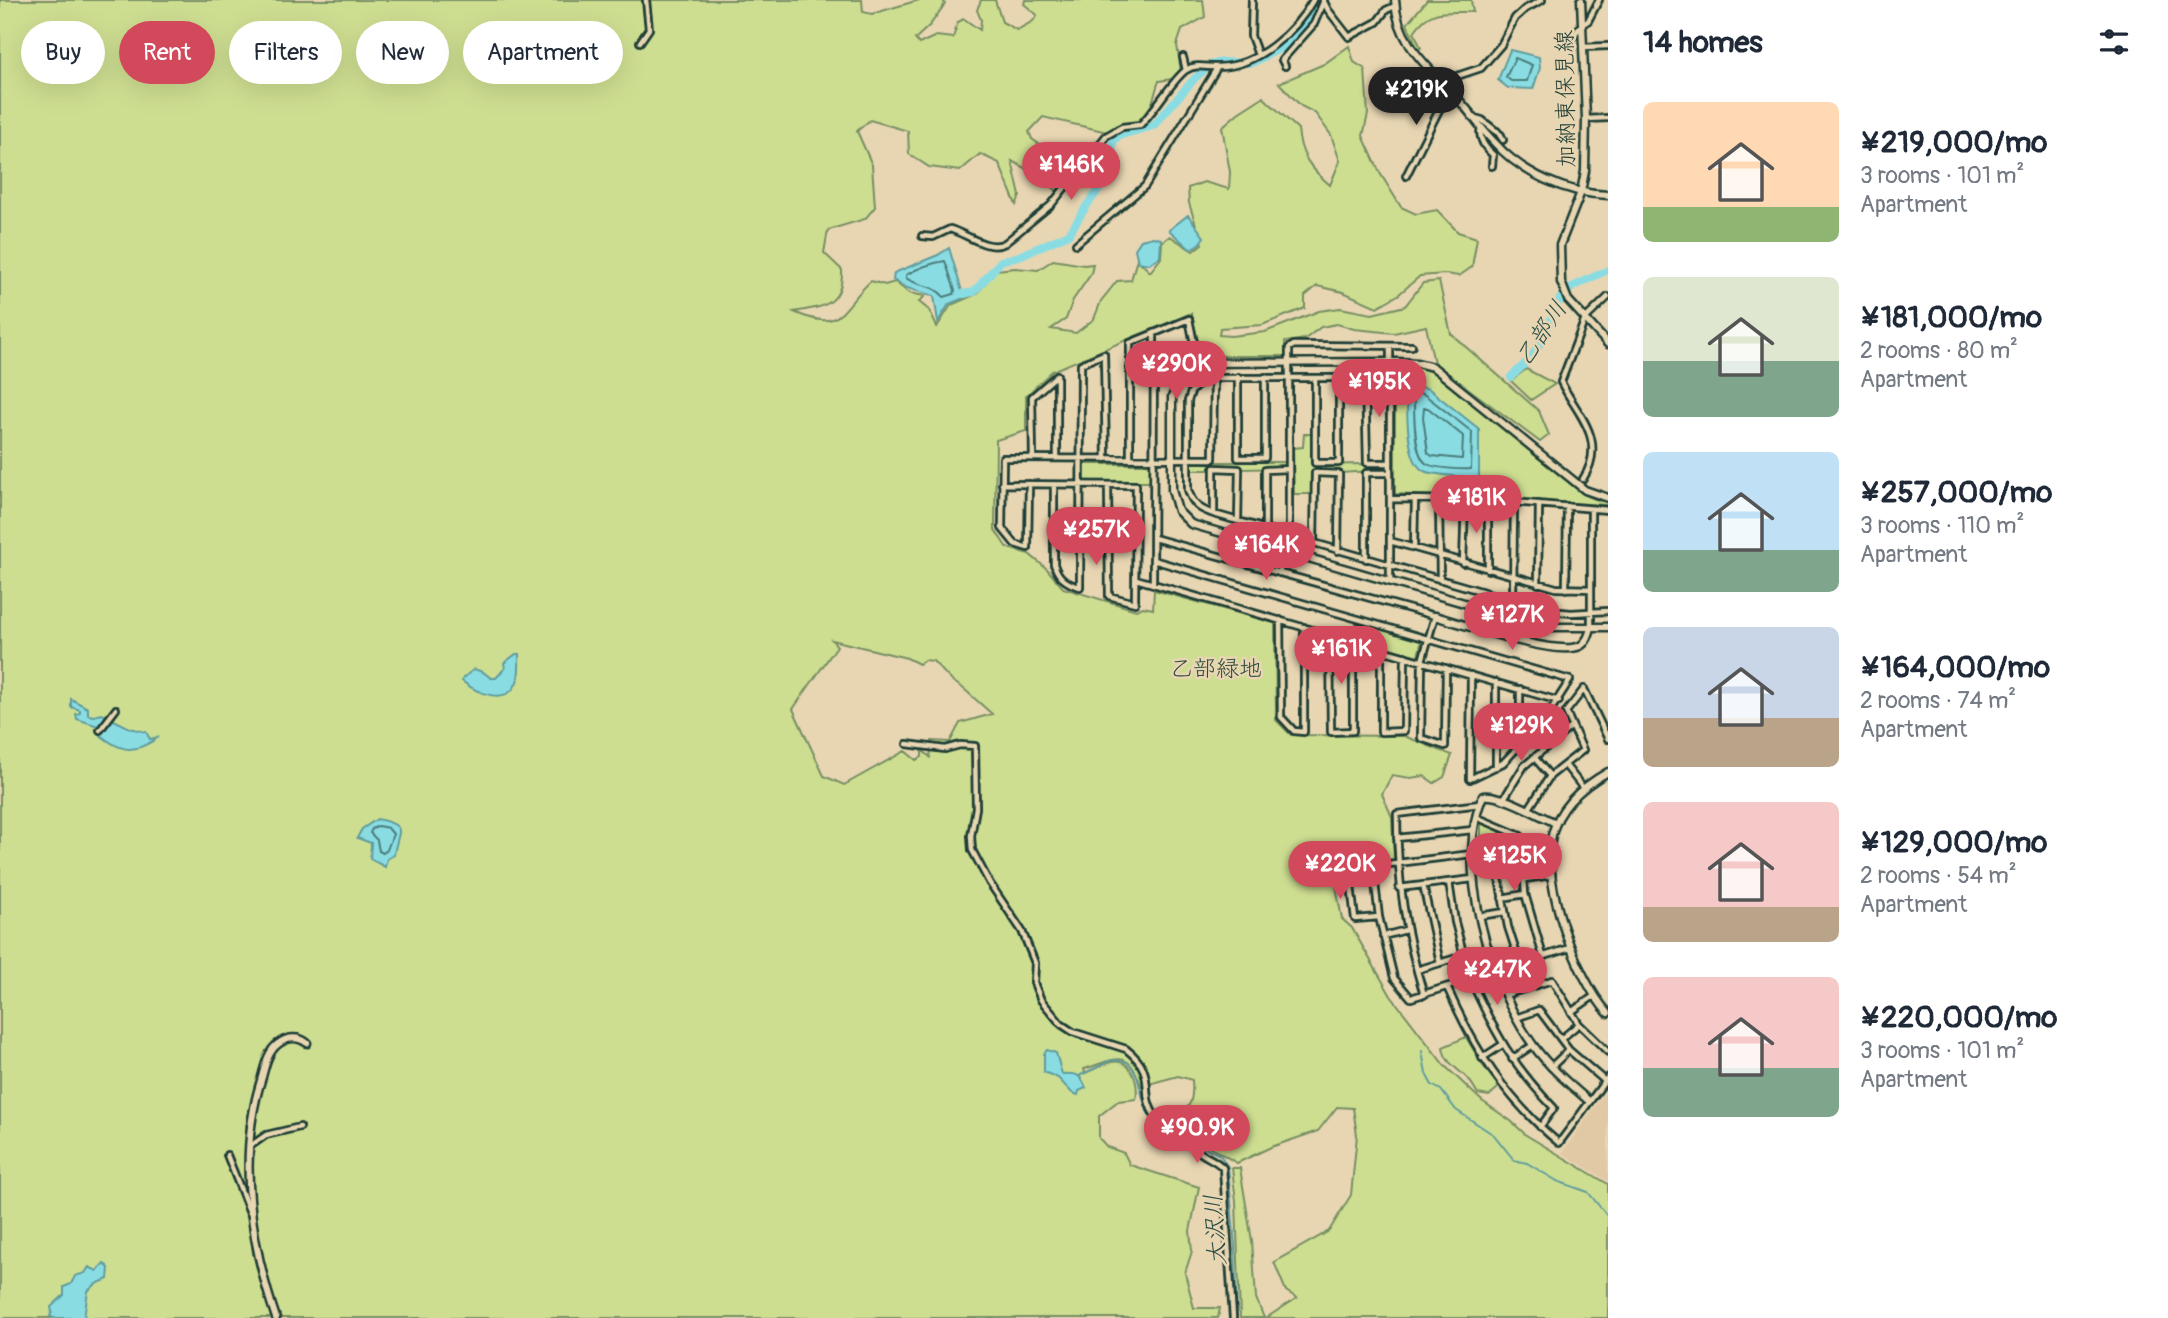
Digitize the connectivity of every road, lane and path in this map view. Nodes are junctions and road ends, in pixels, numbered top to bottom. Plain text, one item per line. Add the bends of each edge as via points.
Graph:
1 (646, 0) edge
2 (1252, 0) edge
3 (1313, 0) edge
4 (1324, 0) edge
5 (1542, 0) edge
6 (1581, 0) edge
7 (1600, 0) edge
8 (1395, 3) edge
9 (1582, 25) junction
10 (640, 42) dead end
11 (1567, 43) dead end
12 (1608, 46) edge
13 (1583, 47) junction
14 (1256, 55) junction
15 (1183, 57) dead end
16 (1285, 66) dead end
17 (1215, 67) junction
18 (1186, 70) junction
19 (1442, 81) junction
20 (1449, 89) junction
21 (1474, 118) junction
22 (1608, 118) edge
23 (1586, 119) junction
24 (1481, 127) junction
25 (1497, 131) dead end
26 (1492, 166) dead end
27 (1406, 177) dead end
28 (1581, 192) junction
29 (1608, 195) edge
30 (922, 236) dead end
31 (1076, 244) dead end
32 (1608, 297) edge
33 (1585, 319) junction
34 (1154, 333) junction
35 (1608, 344) edge
36 (1195, 346) junction
37 (1390, 346) junction
38 (1412, 346) dead end
39 (1154, 362) junction
40 (1289, 362) junction
41 (1391, 362) junction
42 (1198, 363) junction
43 (1214, 377) junction
44 (1238, 377) junction
45 (1265, 377) junction
46 (1289, 377) junction
47 (1315, 377) junction
48 (1339, 378) junction
49 (1365, 378) junction
50 (1391, 378) junction
51 (1033, 458) junction
52 (1057, 458) junction
53 (1081, 458) junction
54 (1106, 459) junction
55 (1130, 459) junction
56 (1154, 459) junction
57 (1188, 459) junction
58 (1171, 462) junction
59 (1390, 463) junction
60 (1289, 469) junction
61 (1390, 473) junction
62 (1583, 479) dead end
63 (1002, 484) junction
64 (1029, 484) junction
65 (1054, 485) junction
66 (1081, 485) junction
67 (1108, 485) junction
68 (1608, 498) edge
69 (1390, 499) junction
70 (1415, 500) junction
71 (1439, 500) junction
72 (1465, 500) junction
73 (1488, 500) junction
74 (1514, 502) junction
75 (1539, 504) junction
76 (1567, 506) junction
77 (1591, 509) junction
78 (1608, 510) edge
79 (1214, 514) junction
80 (1238, 521) junction
81 (1265, 529) junction
82 (1289, 536) junction
83 (1154, 538) junction
84 (1390, 541) junction
85 (1314, 543) junction
86 (1414, 548) junction
87 (1338, 551) junction
88 (1285, 552) junction
89 (1439, 556) junction
90 (1366, 559) junction
91 (1153, 561) junction
92 (1463, 563) junction
93 (1390, 566) junction
94 (1488, 570) junction
95 (1279, 573) junction
96 (1514, 577) junction
97 (1136, 579) junction
98 (1440, 580) junction
99 (1390, 582) junction
100 (1153, 584) junction
101 (1538, 584) junction
102 (1566, 589) junction
103 (1591, 589) junction
104 (1513, 601) junction
105 (1591, 611) junction
106 (1608, 611) edge
107 (1435, 615) junction
108 (1280, 620) junction
109 (1304, 627) junction
110 (1608, 627) edge
111 (1591, 628) junction
112 (1330, 635) junction
113 (1428, 639) junction
114 (1353, 642) junction
115 (1381, 649) junction
116 (1405, 656) junction
117 (1422, 661) junction
118 (1446, 668) junction
119 (1471, 675) junction
120 (1496, 682) junction
121 (1520, 690) junction
122 (1559, 701) junction
123 (116, 709) dead end
124 (1572, 726) junction
125 (100, 730) dead end
126 (1529, 737) junction
127 (1608, 738) edge
128 (907, 744) dead end
129 (1534, 757) junction
130 (1565, 765) junction
131 (1496, 767) junction
132 (1608, 772) edge
133 (1550, 776) junction
134 (1583, 788) junction
135 (1503, 800) junction
136 (1480, 804) junction
137 (1528, 811) junction
138 (1476, 817) junction
139 (1556, 823) junction
140 (1473, 830) junction
141 (1397, 838) junction
142 (1472, 854) junction
143 (1397, 863) junction
144 (1373, 866) junction
145 (1473, 870) junction
146 (1552, 876) junction
147 (1473, 879) junction
148 (1525, 879) junction
149 (1449, 882) junction
150 (1423, 885) junction
151 (1399, 888) junction
152 (1525, 894) junction
153 (1502, 898) junction
154 (1504, 912) junction
155 (1479, 916) junction
156 (1380, 918) junction
157 (1406, 930) junction
158 (1383, 936) junction
159 (1489, 948) junction
160 (1570, 948) junction
161 (1464, 956) junction
162 (1543, 957) junction
163 (1440, 963) junction
164 (1520, 964) junction
165 (1416, 971) junction
166 (1495, 972) junction
167 (1471, 980) junction
168 (1447, 987) junction
169 (1424, 995) junction
170 (1505, 995) junction
171 (1594, 996) junction
172 (1571, 1012) junction
173 (1608, 1013) edge
174 (1516, 1018) junction
175 (1579, 1024) junction
176 (1560, 1039) junction
177 (307, 1043) dead end
178 (1502, 1045) junction
179 (1533, 1045) junction
180 (1569, 1050) junction
181 (1608, 1052) edge
182 (1482, 1058) junction
183 (1512, 1059) junction
184 (1551, 1067) junction
185 (1607, 1079) edge
186 (1589, 1101) junction
187 (300, 1127) dead end
188 (1540, 1127) junction
189 (249, 1147) junction
190 (227, 1155) dead end
191 (253, 1220) junction
192 (276, 1318) edge
193 (1233, 1318) edge

1 - 10 street via 649,29
2 - 14 street via 1251,36
3 - 14 street via 1296,25
4 - 8 street via 1349,37 1377,22
4 - 16 street via 1314,24 1282,60
5 - 19 street via 1515,18 1501,45 1481,68
6 - 9 street, 加納東保見線
7 - 9 street
8 - 19 street via 1410,48
9 - 11 street
9 - 13 street, 加納東保見線
12 - 13 street
13 - 23 street, 加納東保見線
14 - 17 street via 1235,65
15 - 18 street
17 - 18 street
17 - 31 street via 1145,186
18 - 30 street via 1140,125 1122,127 1106,136 1051,205 1005,243 989,245 950,229 933,237
19 - 20 street
20 - 21 street
20 - 27 street
21 - 24 street
21 - 25 street
22 - 23 street
23 - 28 street, 加納東保見線
24 - 26 street via 1479,134 1493,155
24 - 28 street via 1506,155 1536,175
28 - 29 street
28 - 33 street, 加納東保見線 via 1560,244 1559,267 1565,295
32 - 33 street
33 - 35 street, 加納東保見線
33 - 62 street via 1561,382 1586,421 1592,441 1590,469
34 - 36 street via 1189,319
34 - 39 street
34 - 55 street via 1130,343
36 - 39 street
36 - 42 street
37 - 38 street
37 - 40 street via 1294,345 1289,348
37 - 41 street
39 - 56 street
40 - 41 street
40 - 42 street
40 - 46 street
41 - 50 street
41 - 68 street via 1433,366 1585,489
42 - 58 street via 1182,375 1173,391
43 - 44 street
43 - 57 street via 1204,378 1188,401
43 - 57 street via 1213,459
44 - 45 street
44 - 45 street via 1238,458 1265,458
45 - 46 street
46 - 47 street
46 - 60 street
47 - 48 street
47 - 48 street via 1315,463 1339,463
48 - 49 street
49 - 50 street
49 - 59 street via 1367,463
50 - 59 street
51 - 52 street
51 - 52 street via 1032,397 1057,375
51 - 63 street via 1003,458
52 - 53 street
53 - 54 street
53 - 54 street via 1081,363 1104,354
53 - 66 street
54 - 55 street
55 - 56 street
56 - 58 street
56 - 83 street
57 - 58 street
57 - 79 street via 1191,500
58 - 88 street via 1175,505 1182,517 1191,524
59 - 61 street
60 - 81 street via 1265,470
60 - 82 street
61 - 69 street
61 - 90 street via 1366,473
63 - 64 street
63 - 64 street via 1002,528 1015,544 1028,548
64 - 65 street
65 - 66 street
65 - 66 street via 1055,570 1066,583 1080,587
66 - 67 street
67 - 97 street via 1136,485
67 - 97 street via 1109,596 1135,603
69 - 70 street
69 - 84 street
70 - 71 street
70 - 86 street
71 - 72 street
71 - 89 street
72 - 73 street
72 - 92 street
73 - 74 street
73 - 94 street
74 - 75 street
74 - 96 street
75 - 76 street
75 - 101 street
76 - 77 street
76 - 102 street
77 - 78 street
77 - 103 street
79 - 80 street
79 - 80 street via 1214,468 1239,469
80 - 81 street
81 - 82 street
82 - 85 street
82 - 88 street
83 - 91 street
83 - 95 street
84 - 86 street
84 - 93 street
85 - 87 street
85 - 87 street via 1315,474 1339,474
86 - 89 street
87 - 90 street
88 - 95 street
88 - 99 street
89 - 92 street
89 - 98 street
90 - 93 street
91 - 100 street
91 - 113 street
92 - 94 street
93 - 98 street
93 - 99 street
94 - 96 street
95 - 107 street
96 - 101 street
96 - 104 street
97 - 100 street
98 - 104 street
99 - 111 street via 1547,627
100 - 108 street
101 - 102 street
102 - 103 street
103 - 105 street
104 - 105 street via 1550,611
105 - 106 street
105 - 111 street
107 - 111 street via 1561,648 1581,645
107 - 113 street
108 - 109 street
108 - 109 street via 1281,717 1294,731 1304,732
109 - 112 street
110 - 111 street
112 - 114 street
112 - 114 street via 1331,732 1353,731
113 - 117 street
113 - 122 street via 1570,680
114 - 115 street
115 - 116 street
115 - 116 street via 1381,732 1404,731
116 - 117 street
117 - 118 street
117 - 118 street via 1421,738 1445,746
118 - 119 street
119 - 120 street
119 - 131 street via 1470,779
120 - 121 street
120 - 131 street
121 - 122 street
121 - 126 street via 1520,729
122 - 126 street
123 - 125 street
124 - 127 street via 1566,712 1584,689
124 - 129 street
124 - 130 street via 1583,750
126 - 131 street
128 - 193 street via 945,749 975,746 972,850 1022,931 1035,963 1034,984 1041,1000 1073,1032 1133,1054 1148,1081 1155,1117 1217,1161 1224,1172
129 - 133 street
129 - 135 street
130 - 133 street
130 - 134 street
132 - 134 street
133 - 137 street
134 - 139 street
135 - 136 street via 1488,795
135 - 137 street
136 - 138 street
136 - 141 street via 1397,814
137 - 139 street
138 - 140 street
138 - 148 street via 1521,836
139 - 146 street via 1550,847
140 - 141 street
140 - 142 street
141 - 143 street
142 - 143 street
142 - 145 street
143 - 144 street
143 - 151 street
144 - 156 street
144 - 156 street via 1350,877 1355,919
145 - 147 street
145 - 153 street via 1497,868
146 - 148 street
146 - 160 street
147 - 149 street
147 - 155 street
148 - 152 street
149 - 150 street
149 - 161 street
150 - 151 street
150 - 163 street
151 - 157 street
152 - 153 street
152 - 162 street
153 - 154 street
154 - 155 street
154 - 164 street
155 - 159 street
156 - 158 street
157 - 158 street
157 - 165 street
158 - 169 street via 1394,978 1411,998
159 - 161 street
159 - 166 street
160 - 162 street
160 - 171 street
161 - 163 street
162 - 164 street
163 - 165 street
164 - 166 street
165 - 169 street
166 - 167 street
166 - 170 street
167 - 168 street
167 - 178 street
168 - 169 street
168 - 182 street
170 - 172 street via 1552,980
170 - 174 street
171 - 172 street
171 - 173 street
172 - 175 street
174 - 176 street via 1539,1010
174 - 179 street
175 - 176 street
175 - 181 street
176 - 180 street
177 - 189 street via 286,1039 267,1060 251,1115
178 - 182 street
178 - 183 street
179 - 183 street
179 - 184 street
180 - 184 street
180 - 185 street
182 - 188 street
183 - 188 street via 1554,1108
184 - 186 street
185 - 186 street
186 - 188 street via 1559,1143
187 - 189 street via 266,1135
189 - 191 street
190 - 191 street
191 - 192 street

